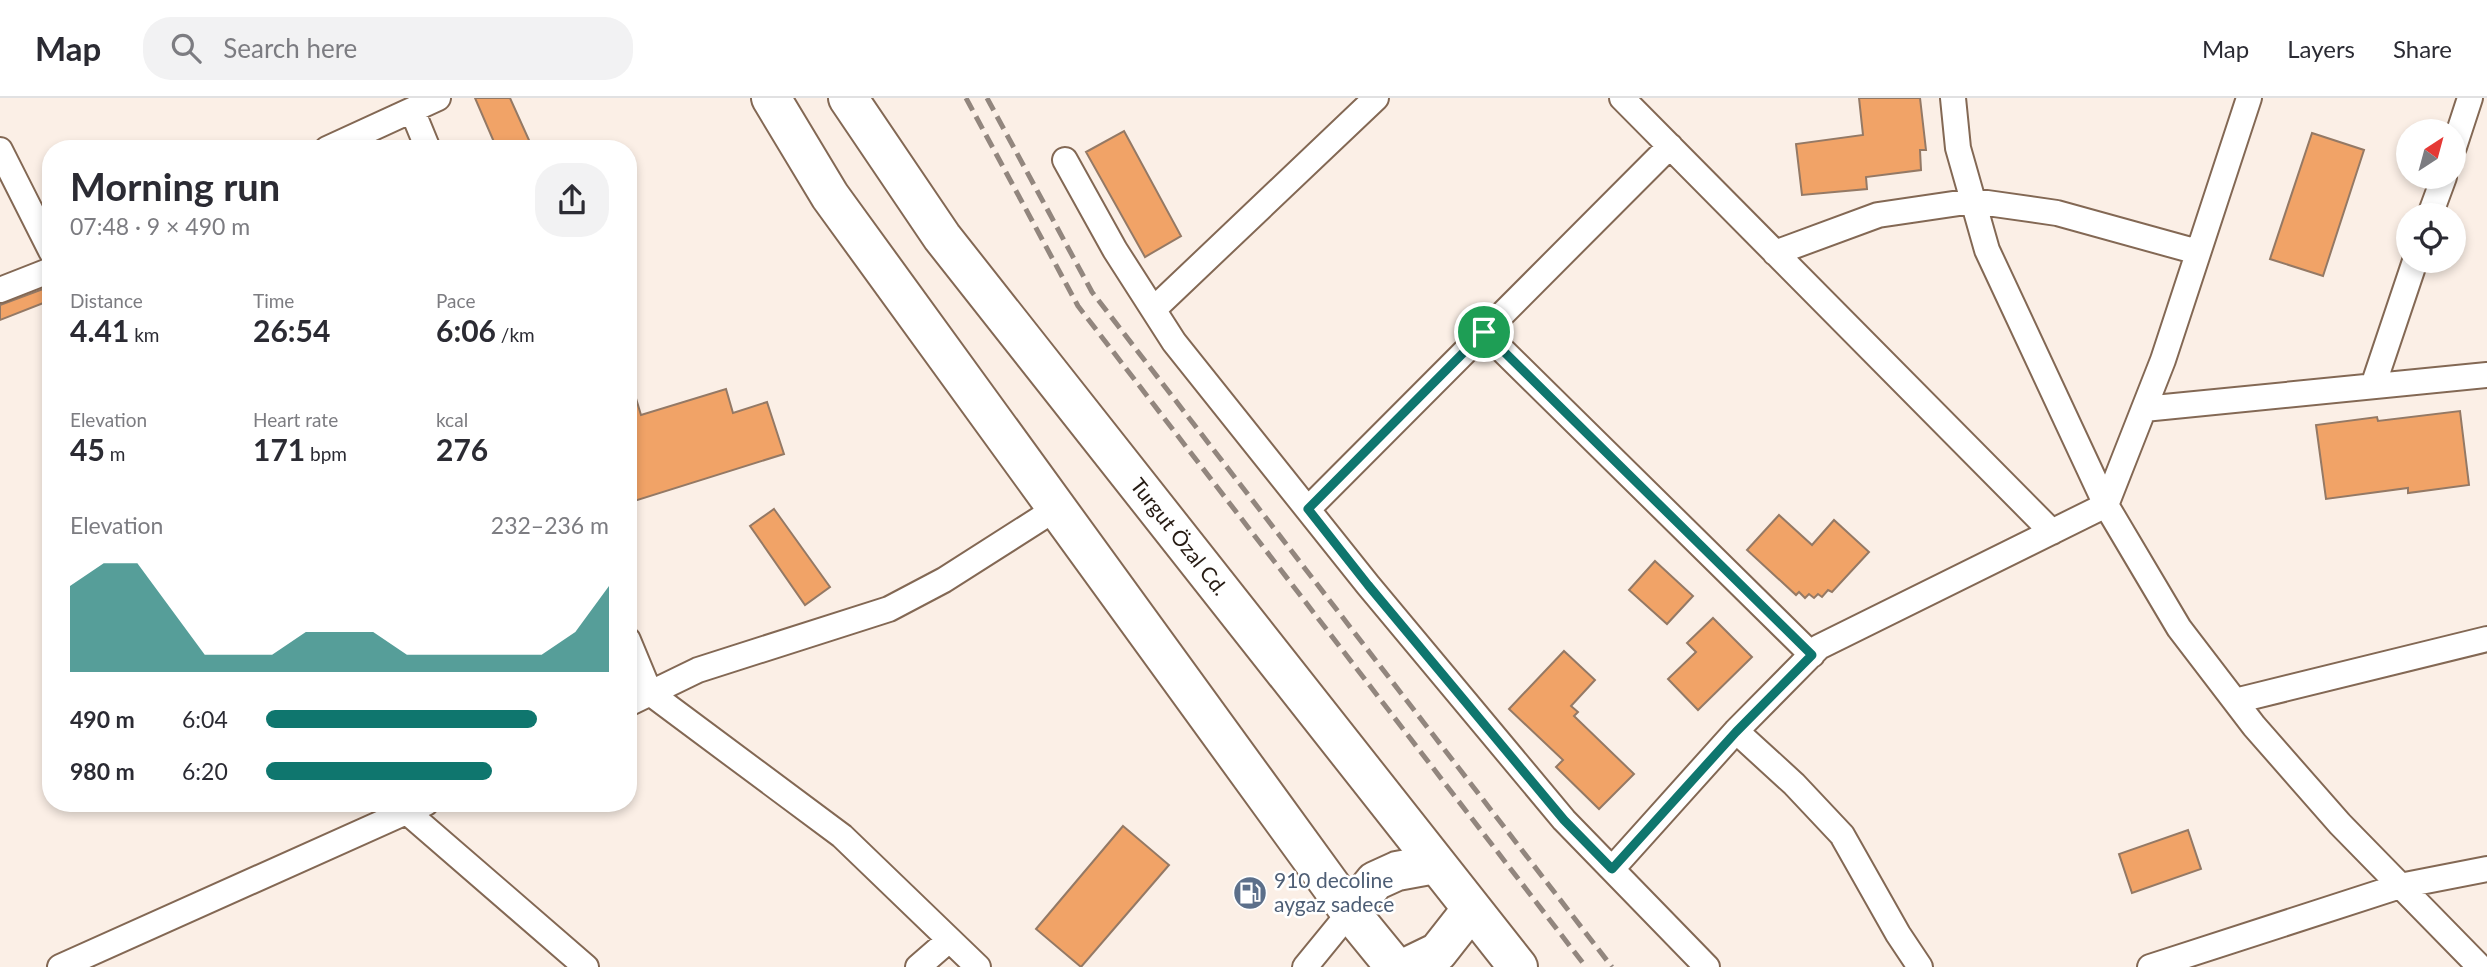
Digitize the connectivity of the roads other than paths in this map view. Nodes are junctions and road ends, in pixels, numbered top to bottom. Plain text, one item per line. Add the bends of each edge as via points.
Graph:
1 (438, 98) edge
2 (771, 98) edge
3 (848, 98) edge
4 (1376, 98) edge
5 (1622, 98) edge
6 (1953, 98) edge
7 (2249, 98) edge
8 (2470, 98) edge
9 (412, 110) junction
10 (2463, 119) edge
11 (347, 140) edge
12 (424, 140) edge
13 (1670, 146) junction
14 (0, 150) edge
15 (1065, 160) dead end
16 (1973, 201) junction
17 (42, 233) edge
18 (2198, 252) junction
19 (1775, 253) junction
20 (2411, 273) edge
21 (42, 274) edge
22 (0, 290) edge
23 (1154, 309) junction
24 (1484, 332) junction
25 (2487, 375) edge
26 (2372, 386) junction
27 (2144, 409) junction
28 (2106, 505) junction
29 (1057, 508) junction
30 (1308, 509) junction
31 (2052, 532) junction
32 (2487, 639) edge
33 (1812, 655) junction
34 (639, 699) edge
35 (2235, 701) junction
36 (1736, 732) junction
37 (407, 812) edge
38 (420, 812) edge
39 (1435, 864) junction
40 (1612, 869) junction
41 (2487, 869) edge
42 (2400, 886) junction
43 (1471, 910) junction
44 (1350, 912) junction
45 (949, 940) junction
46 (2213, 958) edge
47 (61, 967) edge
48 (586, 967) edge
49 (918, 967) edge
50 (978, 967) edge
51 (1305, 967) edge
52 (1395, 967) edge
53 (1406, 967) edge
54 (1518, 967) edge
55 (1707, 967) edge
56 (1920, 967) edge
57 (2150, 967) edge
58 (2480, 967) edge

1 - 9 street
2 - 29 main road via 830,195
3 - 39 main road, Turgut Özal Cd. via 942,237
4 - 23 street
5 - 13 street
6 - 16 street via 1958,148
7 - 18 street
8 - 10 street
9 - 11 street
9 - 12 street
13 - 19 street
13 - 24 street
14 - 17 street
15 - 23 street
16 - 18 street via 2057,213
16 - 19 street via 1878,215
16 - 28 street via 1987,250
18 - 27 street
19 - 31 street
20 - 26 street
21 - 22 street
23 - 30 street via 1174,341
24 - 30 street
24 - 33 street
25 - 26 street
26 - 27 street
27 - 28 street
28 - 31 street
28 - 35 street via 2179,628
29 - 34 street via 889,609 698,670
29 - 44 main road
30 - 40 street via 1564,820
31 - 33 street via 1819,647
32 - 35 street
33 - 36 street
34 - 45 street via 842,836
35 - 42 street via 2340,824
36 - 40 street
36 - 56 street via 1842,835
37 - 47 street
38 - 48 street
39 - 43 main road, Turgut Özal Cd.
39 - 44 main road via 1396,871 1375,881
40 - 55 street
41 - 42 street
42 - 46 street
42 - 58 street
43 - 53 main road via 1438,952
43 - 54 main road, Turgut Özal Cd.
44 - 51 street
44 - 52 main road
45 - 49 street
45 - 50 street
46 - 57 street

